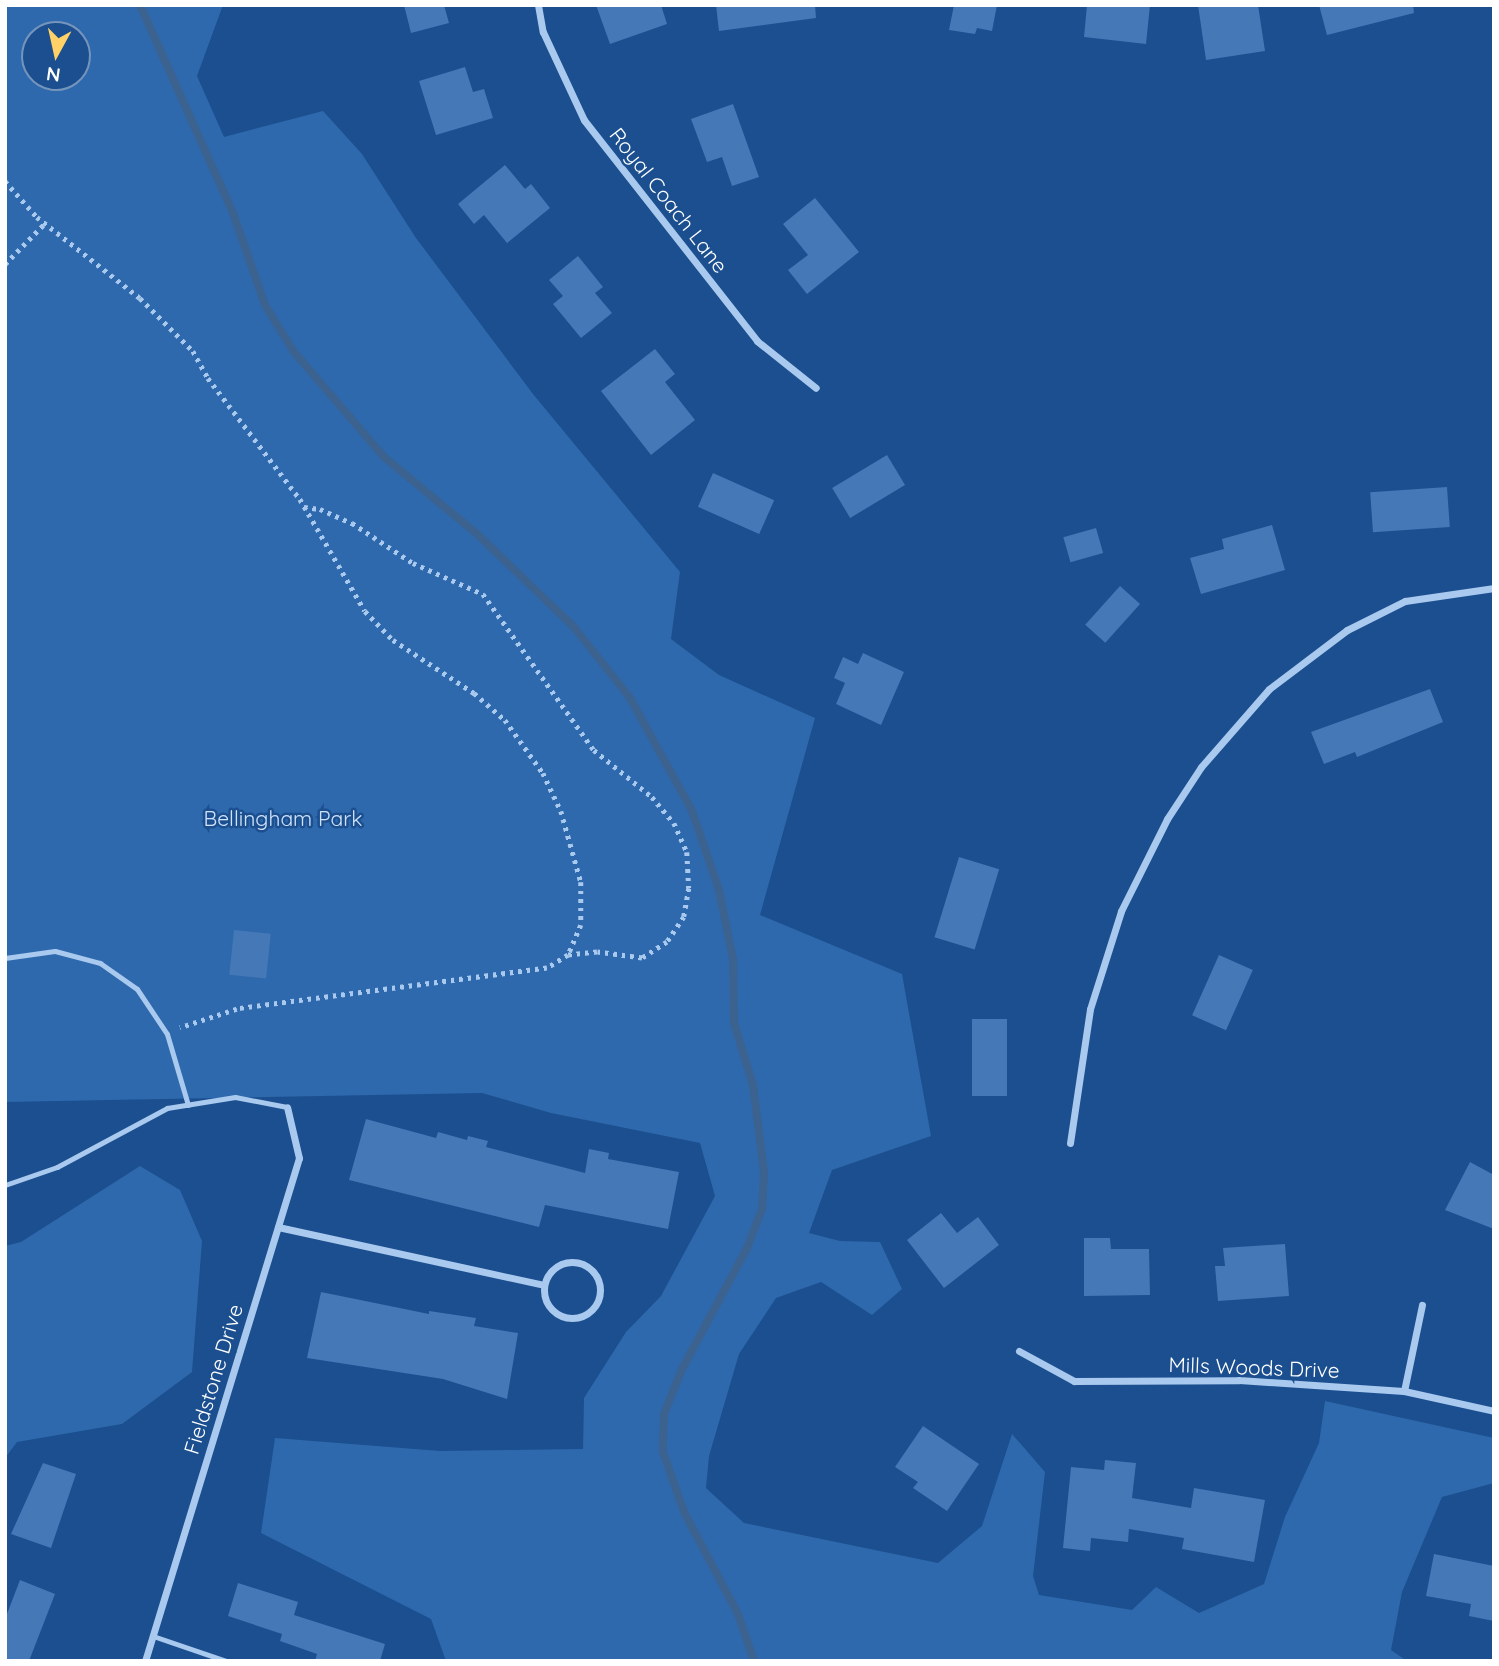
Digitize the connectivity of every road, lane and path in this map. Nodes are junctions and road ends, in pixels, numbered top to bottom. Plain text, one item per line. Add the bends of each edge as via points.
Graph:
1 (538, 5) edge
2 (5, 181) edge
3 (45, 223) junction
4 (5, 264) edge
5 (816, 388) dead end
6 (304, 507) junction
7 (1494, 589) edge
8 (568, 955) junction
9 (5, 958) edge
10 (167, 1034) junction
11 (188, 1105) junction
12 (287, 1107) joint
13 (1070, 1143) dead end
14 (5, 1185) edge
15 (278, 1227) junction
16 (544, 1285) junction
17 (1422, 1305) dead end
18 (1019, 1351) dead end
19 (1404, 1391) junction
20 (1494, 1411) edge
21 (153, 1636) junction
22 (145, 1661) edge
23 (226, 1661) edge

1 - 5 street, Royal Coach Lane via 543,32 584,120 757,341
2 - 3 path
3 - 4 path
3 - 6 path via 140,298 193,351
6 - 8 path via 365,611 393,640 506,720 543,773 561,811 581,883 581,925
6 - 8 path via 352,523 413,563 482,594 594,750 652,797 674,823 687,852 689,888 684,917 667,942 642,958 597,952
7 - 13 street via 1405,601 1347,630 1269,689 1201,766 1167,819 1121,911 1090,1009
8 - 10 path via 548,968 522,974 211,1014
9 - 10 lane via 55,951 100,963 137,989
10 - 11 lane
11 - 12 lane via 235,1097
11 - 14 lane via 167,1108 57,1167
12 - 15 street, Fieldstone Drive via 299,1158
15 - 16 street
15 - 21 street, Fieldstone Drive
16 - 16 street via 551,1310 568,1318 585,1315 600,1294 597,1275 581,1263 553,1268
17 - 19 street
18 - 19 street, Mills Woods Drive via 1074,1381 1239,1380
19 - 20 street, Mills Woods Drive
21 - 22 street, Fieldstone Drive
21 - 23 lane

